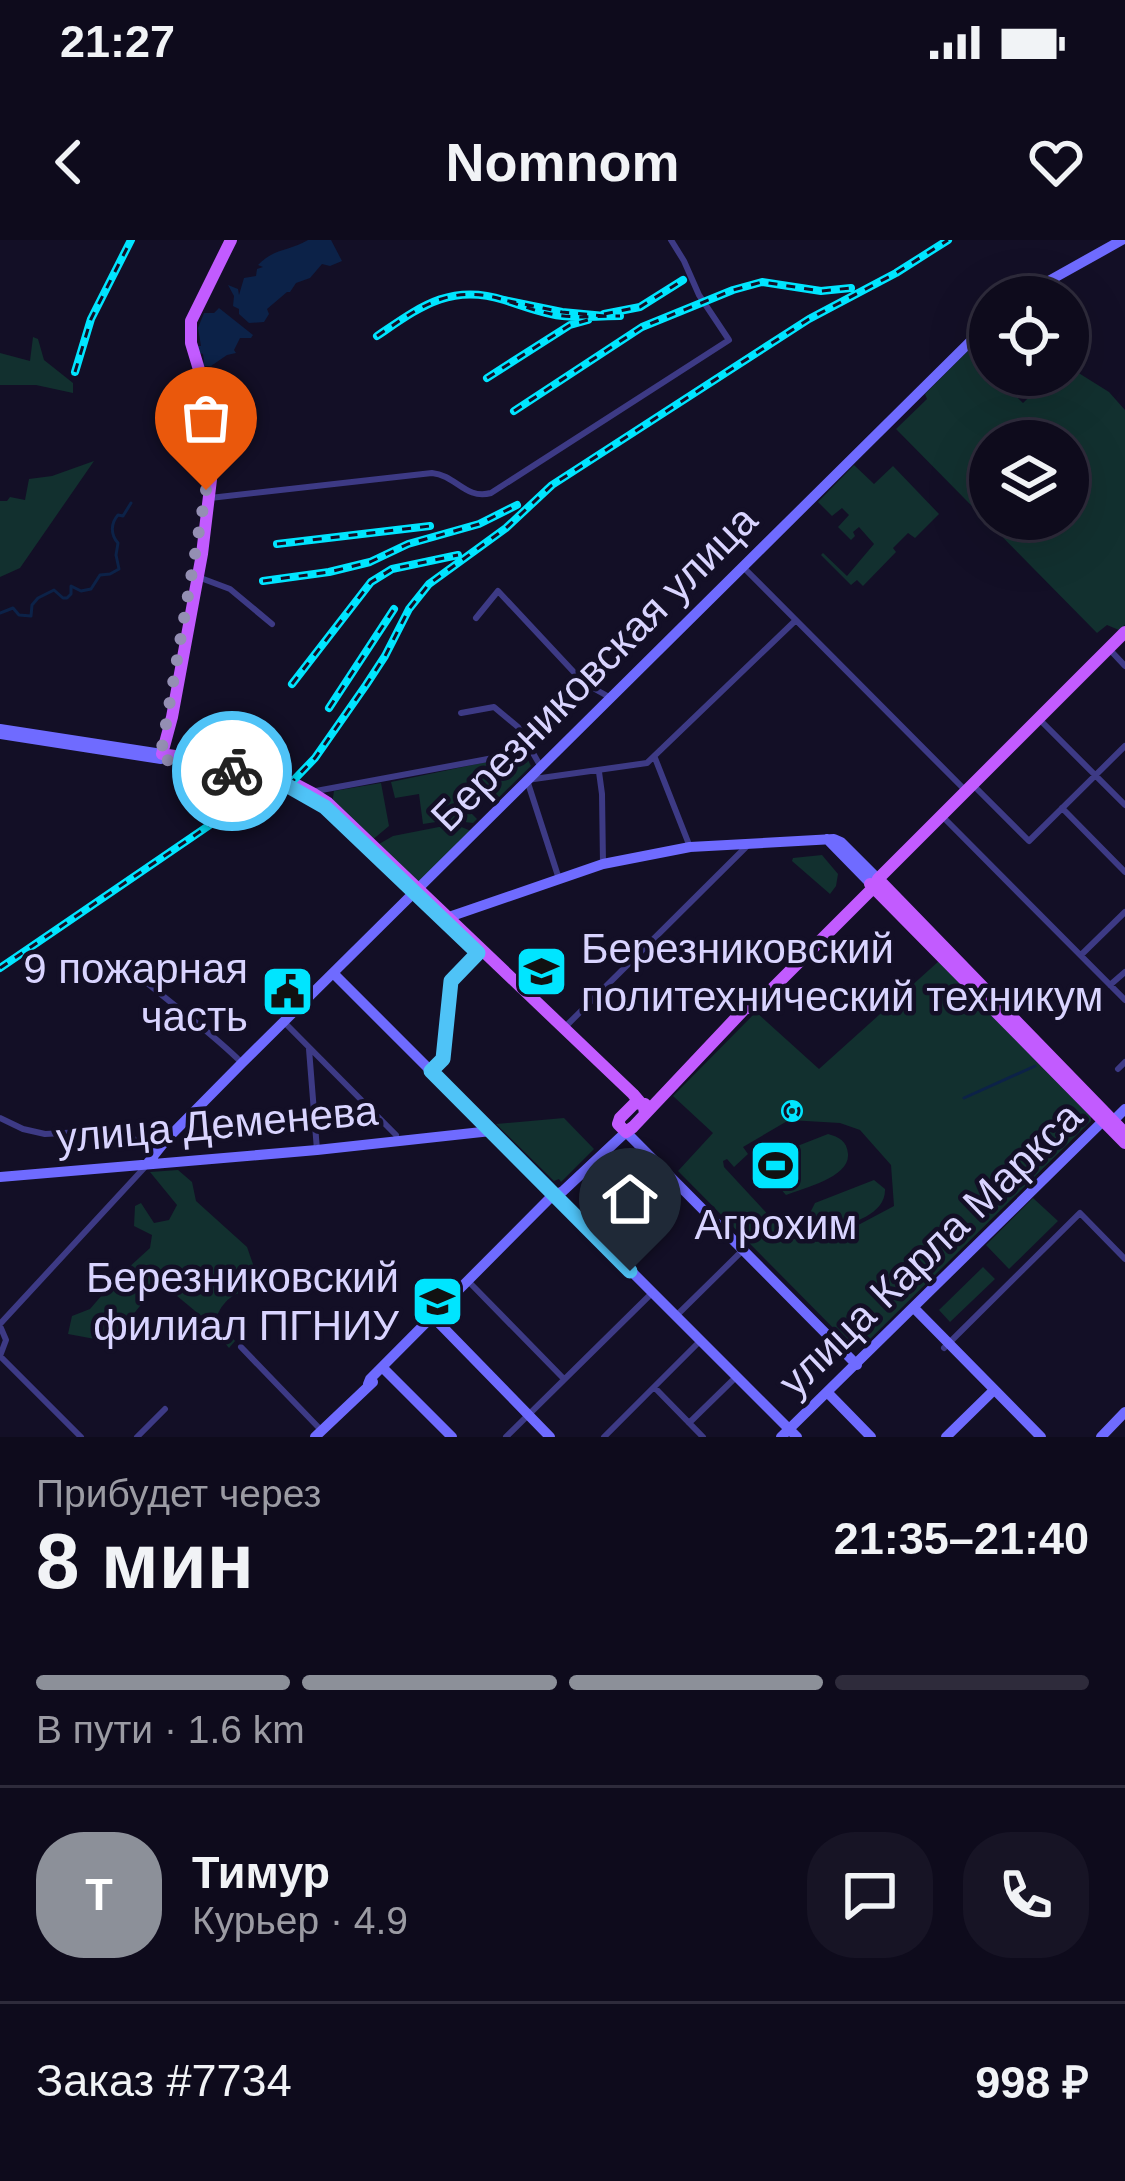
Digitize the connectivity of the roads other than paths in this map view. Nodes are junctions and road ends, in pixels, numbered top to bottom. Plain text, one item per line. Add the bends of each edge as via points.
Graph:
1 (227, 240) edge
2 (671, 240) edge
3 (1122, 240) edge
4 (1058, 276) edge
5 (969, 343) edge
6 (210, 498) junction
7 (743, 567) junction
8 (198, 577) junction
9 (476, 618) dead end
10 (796, 620) junction
11 (272, 625) dead end
12 (1125, 632) edge
13 (1115, 646) edge
14 (1125, 666) edge
15 (611, 698) junction
16 (460, 712) dead end
17 (1039, 718) junction
18 (0, 731) edge
19 (1125, 746) edge
20 (531, 751) junction
21 (161, 757) junction
22 (655, 758) junction
23 (541, 767) junction
24 (599, 771) junction
25 (1095, 776) junction
26 (527, 780) junction
27 (969, 788) junction
28 (309, 794) junction
29 (1125, 806) edge
30 (1062, 808) junction
31 (941, 816) junction
32 (826, 839) junction
33 (749, 844) junction
34 (690, 847) junction
35 (603, 864) junction
36 (1125, 872) edge
37 (559, 879) junction
38 (874, 883) junction
39 (416, 891) junction
40 (1125, 912) edge
41 (451, 917) junction
42 (478, 953) junction
43 (1081, 956) junction
44 (132, 970) dead end
45 (1125, 971) edge
46 (334, 973) junction
47 (1110, 985) junction
48 (1125, 1000) edge
49 (284, 1022) junction
50 (562, 1030) junction
51 (308, 1046) junction
52 (1125, 1062) edge
53 (242, 1064) junction
54 (1118, 1069) dead end
55 (431, 1071) junction
56 (644, 1106) junction
57 (1114, 1117) edge
58 (0, 1118) edge
59 (622, 1128) junction
60 (488, 1129) junction
61 (1125, 1132) edge
62 (440, 1133) junction
63 (396, 1135) junction
64 (1125, 1143) edge
65 (316, 1146) junction
66 (152, 1158) junction
67 (0, 1174) edge
68 (556, 1196) junction
69 (743, 1250) junction
70 (1125, 1259) edge
71 (471, 1284) junction
72 (652, 1293) junction
73 (911, 1311) junction
74 (675, 1317) junction
75 (436, 1320) junction
76 (0, 1325) edge
77 (700, 1342) junction
78 (946, 1346) junction
79 (241, 1347) dead end
80 (0, 1356) edge
81 (857, 1365) junction
82 (383, 1368) junction
83 (736, 1377) junction
84 (564, 1379) junction
85 (654, 1388) junction
86 (992, 1392) junction
87 (828, 1393) junction
88 (165, 1409) dead end
89 (1125, 1412) edge
90 (528, 1415) junction
91 (689, 1423) junction
92 (319, 1434) edge
93 (789, 1435) edge
94 (81, 1437) edge
95 (137, 1437) edge
96 (452, 1437) edge
97 (506, 1437) edge
98 (550, 1437) edge
99 (604, 1437) edge
100 (703, 1437) edge
101 (871, 1437) edge
102 (946, 1437) edge
103 (1036, 1437) edge
104 (1100, 1437) edge

1 - 6 main road via 190,321 216,428
1 - 21 main road via 184,326 212,437
2 - 6 street via 729,340 491,493 472,494 433,472
3 - 4 main road
5 - 7 main road, Березниковская улица
6 - 8 main road
7 - 10 street
7 - 15 main road, Березниковская улица
8 - 11 street via 230,589
8 - 21 main road
9 - 15 street via 497,592 584,683
10 - 22 street
10 - 27 street
12 - 13 main road
13 - 14 street
13 - 17 main road
15 - 23 main road, Березниковская улица
16 - 20 street via 494,707
17 - 25 street
17 - 27 main road
18 - 21 main road
19 - 25 street
20 - 23 street
20 - 28 street
21 - 28 main road via 274,778
21 - 28 main road via 276,774
22 - 24 street
22 - 34 street
23 - 26 main road, Березниковская улица
24 - 26 street
24 - 35 street
25 - 29 street
25 - 30 street
26 - 37 street
26 - 39 main road, Березниковская улица
27 - 30 street via 1029,841
27 - 31 main road
28 - 39 main road
30 - 36 street
31 - 38 main road
31 - 43 street
32 - 33 main road
32 - 38 main road
32 - 38 main road via 841,842
33 - 34 main road
33 - 50 street
34 - 35 main road
35 - 37 main road
37 - 41 main road
38 - 56 main road
38 - 57 main road
39 - 41 main road
39 - 46 main road, Березниковская улица
40 - 43 street
41 - 42 main road
41 - 50 main road
42 - 50 main road
42 - 55 street via 451,981 443,1059
43 - 47 street
44 - 53 street
45 - 47 street
46 - 49 main road, Березниковская улица
46 - 55 main road
47 - 48 street
49 - 51 street
49 - 53 main road, Березниковская улица
50 - 56 main road
51 - 63 street
51 - 65 street
52 - 54 street
53 - 66 main road, Березниковская улица
55 - 60 main road
56 - 59 main road via 620,1118
57 - 61 main road
57 - 64 main road
57 - 73 main road, улица Карла Маркса
58 - 66 street via 45,1134 120,1130
59 - 68 main road
59 - 69 main road
60 - 62 main road, улица Деменева
60 - 68 main road
62 - 63 main road, улица Деменева
62 - 65 main road, улица Деменева
63 - 65 main road, улица Деменева
65 - 66 main road, улица Деменева
66 - 67 main road, улица Деменева
66 - 76 street, Березниковская улица
68 - 71 main road
68 - 72 main road
68 - 82 main road
69 - 74 street
69 - 81 main road
70 - 78 street via 1080,1213
71 - 75 main road
71 - 84 street
72 - 74 main road
72 - 84 street
73 - 78 main road
73 - 81 main road, улица Карла Маркса
74 - 77 main road
75 - 82 main road
75 - 90 main road
76 - 80 street
77 - 83 main road
77 - 85 street
78 - 86 main road
79 - 92 street
80 - 94 street
81 - 87 main road, улица Карла Маркса
82 - 92 main road
82 - 96 main road
83 - 91 street
83 - 93 main road
84 - 90 street
85 - 91 street
85 - 99 street
86 - 102 main road
86 - 103 main road
87 - 93 main road, улица Карла Маркса
87 - 101 main road
88 - 95 street
89 - 104 main road
90 - 97 street
90 - 98 main road
91 - 100 street

